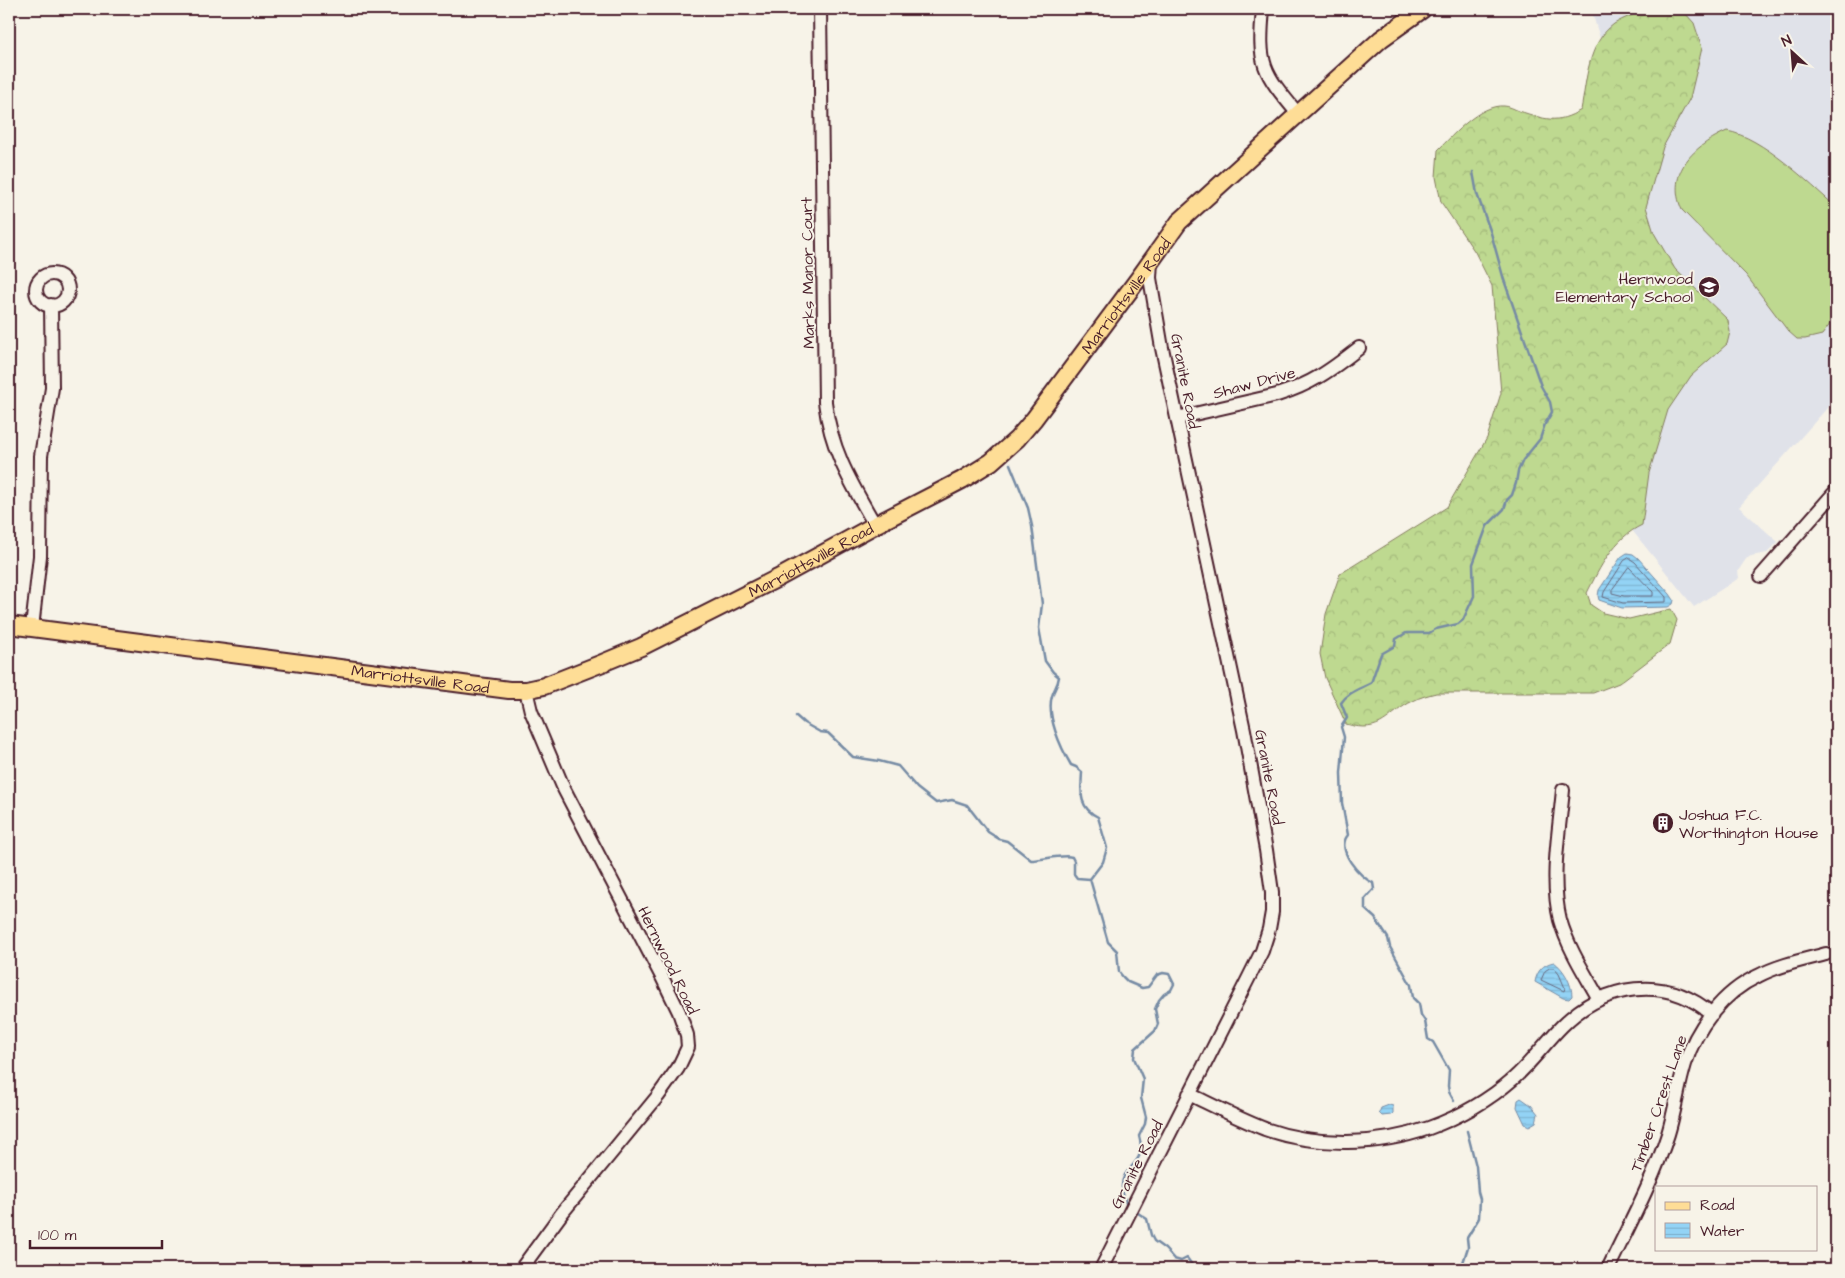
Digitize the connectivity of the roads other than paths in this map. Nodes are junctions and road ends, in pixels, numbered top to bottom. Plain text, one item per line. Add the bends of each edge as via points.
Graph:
1 (820, 9) edge
2 (1264, 9) edge
3 (1422, 9) edge
4 (1298, 114) junction
5 (1150, 261) junction
6 (51, 305) dead end
7 (1359, 348) dead end
8 (1177, 418) junction
9 (1836, 491) edge
10 (875, 525) junction
11 (1761, 576) dead end
12 (9, 625) edge
13 (32, 628) junction
14 (526, 690) junction
15 (1563, 790) dead end
16 (1826, 954) dead end
17 (1599, 999) junction
18 (1712, 1014) junction
19 (1189, 1094) junction
20 (521, 1269) edge
21 (1101, 1269) edge
22 (1608, 1269) edge

1 - 10 street, Marks Manor Court via 825,402 834,446
2 - 4 street via 1260,47 1263,61 1276,87
3 - 4 main road, Marriottsville Road via 1386,35
4 - 5 main road, Marriottsville Road via 1179,222
5 - 8 street, Granite Road via 1151,288
5 - 10 main road, Marriottsville Road via 1034,419 1009,447 973,474
6 - 13 street via 52,382 42,450 40,556
7 - 8 street, Shaw Drive via 1322,376 1293,390
8 - 19 street, Granite Road via 1257,792 1272,892 1272,912 1262,950
9 - 11 street
10 - 14 main road, Marriottsville Road via 657,639 583,671
12 - 13 main road, Marriottsville Road
13 - 14 main road, Marriottsville Road via 457,684
14 - 20 street, Hernwood Road via 531,711 564,789 662,977 687,1035 688,1047 658,1096 562,1213
15 - 17 street via 1556,874 1559,912 1570,947
16 - 18 street, Timber Crest Lane via 1757,976 1733,992
17 - 18 street via 1629,990 1662,990 1690,998
17 - 19 street via 1570,1019 1529,1063 1492,1096 1448,1120 1401,1136 1342,1142 1292,1136 1244,1121
18 - 22 street, Timber Crest Lane via 1692,1046 1660,1156
19 - 21 street, Granite Road

